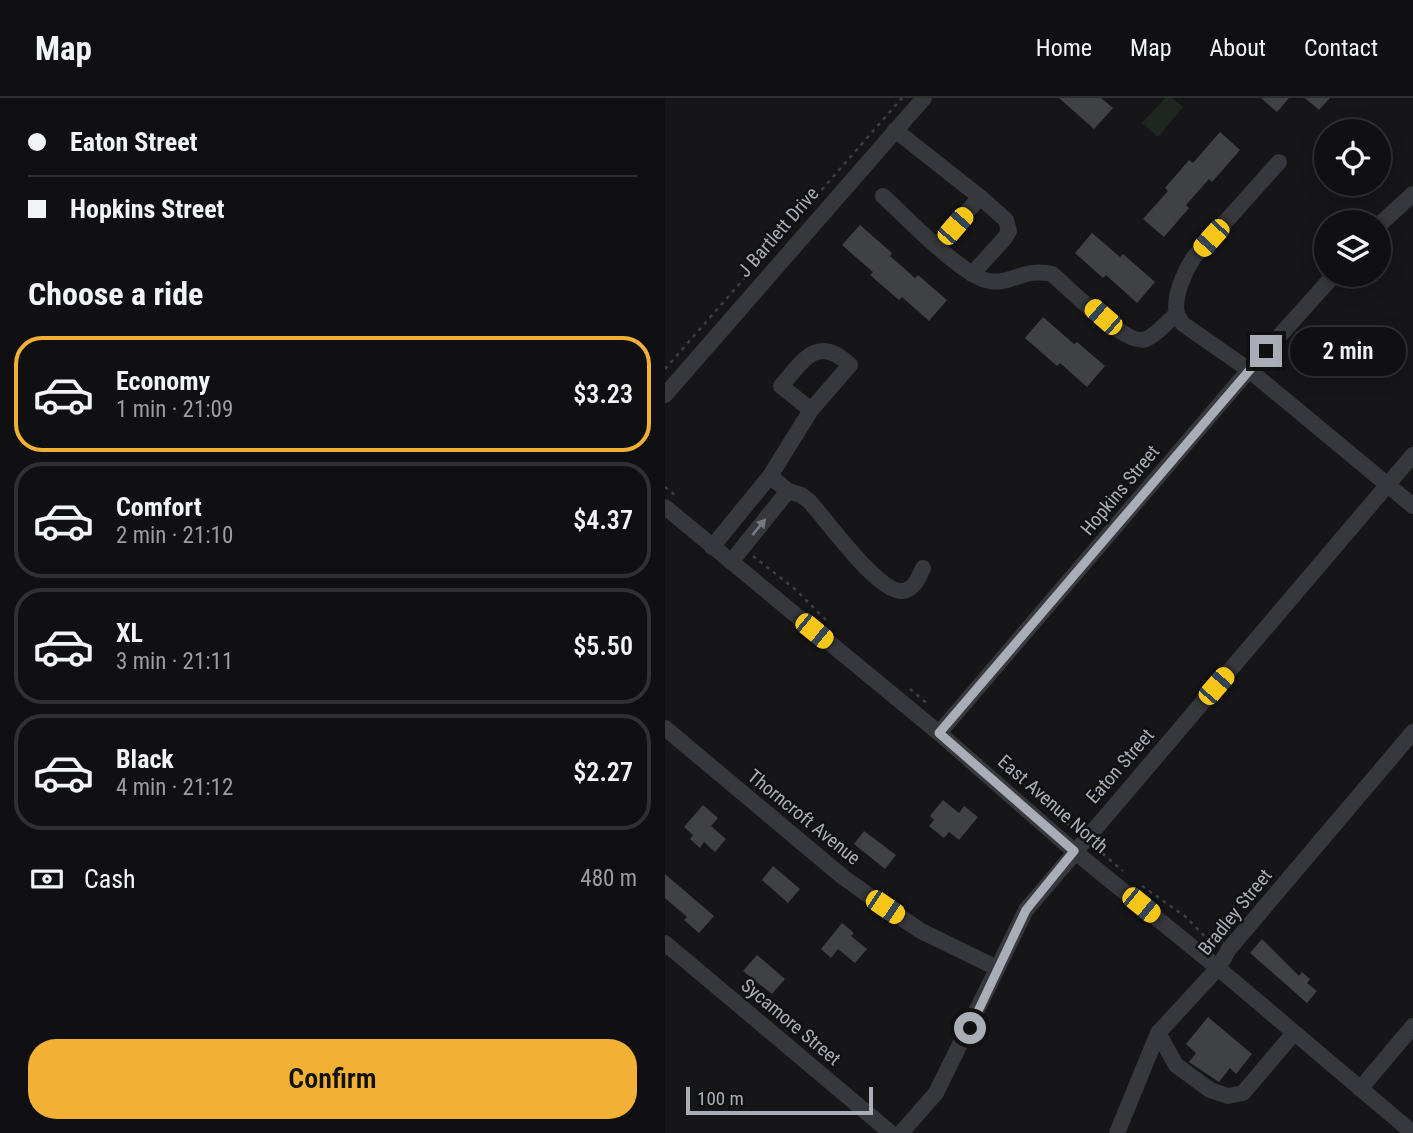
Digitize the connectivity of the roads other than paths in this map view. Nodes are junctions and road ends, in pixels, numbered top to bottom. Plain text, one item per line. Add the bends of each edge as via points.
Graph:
1 (924, 98) edge
2 (895, 130) junction
3 (1279, 163) dead end
4 (1413, 194) edge
5 (883, 196) dead end
6 (980, 197) junction
7 (1391, 214) edge
8 (938, 246) junction
9 (972, 274) junction
10 (1323, 287) edge
11 (1177, 314) junction
12 (1249, 370) junction
13 (665, 395) edge
14 (811, 410) dead end
15 (1413, 455) edge
16 (770, 476) junction
17 (1389, 486) junction
18 (788, 491) junction
19 (1413, 506) edge
20 (665, 507) edge
21 (712, 547) junction
22 (731, 562) junction
23 (923, 568) dead end
24 (665, 728) edge
25 (1413, 732) edge
26 (939, 733) junction
27 (1074, 851) junction
28 (665, 943) edge
29 (997, 968) junction
30 (1218, 968) junction
31 (1413, 1026) edge
32 (1294, 1033) junction
33 (1158, 1034) junction
34 (1360, 1089) junction
35 (891, 1133) edge
36 (901, 1133) edge
37 (1117, 1133) edge
38 (1413, 1133) edge

1 - 2 street, J Bartlett Drive
2 - 6 street
2 - 13 street, J Bartlett Drive
3 - 11 street via 1194,257 1185,271
4 - 7 street
5 - 8 street
6 - 8 street
6 - 9 street via 1006,220 1009,231
8 - 9 street
9 - 11 street via 1000,282 1030,272 1052,274 1122,334 1138,340 1148,339
10 - 12 street, Hopkins Street
11 - 12 street via 1183,324
12 - 17 street
12 - 26 street, Hopkins Street
14 - 16 street
15 - 17 street, Eaton Street
16 - 18 street
16 - 21 street
17 - 19 street
17 - 27 street, Eaton Street
22 -> 18 street
18 - 23 street via 809,501 868,570 893,589 908,589
20 - 21 street, East Avenue North
21 - 22 street, East Avenue North
22 - 26 street, East Avenue North
24 - 29 street, Thorncroft Avenue via 864,892 921,931
25 - 30 street, Bradley Street via 1229,949
26 - 27 street, East Avenue North
27 - 29 street, Eaton Street via 1026,910
27 - 30 street, East Avenue North
28 - 35 street, Sycamore Street
29 - 36 street, Eaton Street via 936,1093
30 - 32 street, East Avenue North
30 - 33 street, Bradley Street
31 - 34 street
32 - 33 street via 1243,1093 1228,1096 1210,1090 1176,1065
32 - 34 street, East Avenue North
33 - 37 street, Bradley Street
34 - 38 street, East Avenue North

